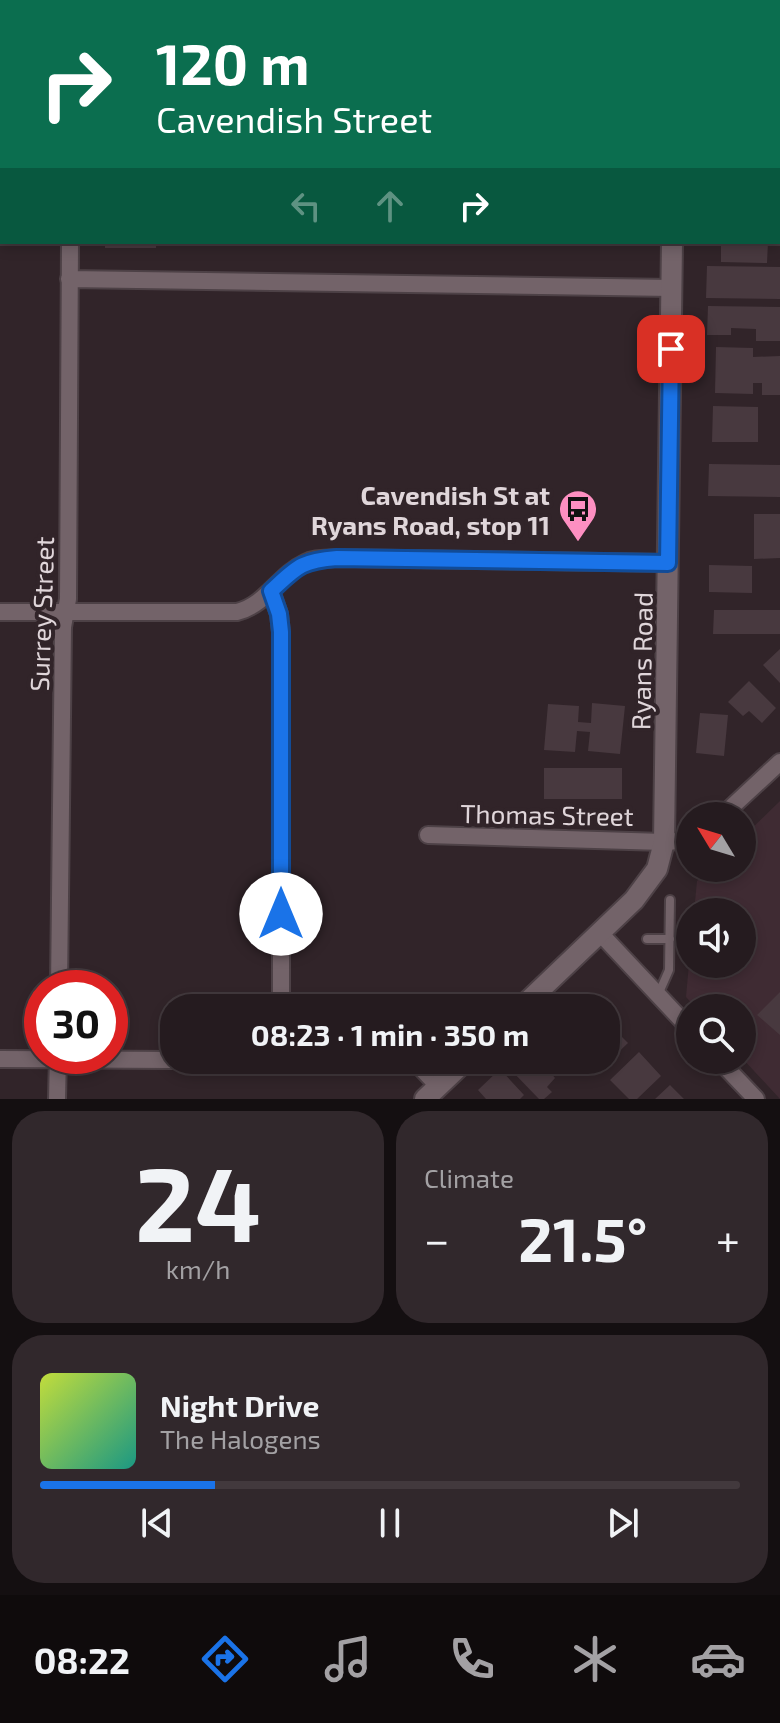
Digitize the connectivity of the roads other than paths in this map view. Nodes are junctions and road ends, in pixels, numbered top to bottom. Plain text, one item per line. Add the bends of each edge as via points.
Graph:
1 (70, 244) edge
2 (672, 244) edge
3 (69, 279) junction
4 (672, 288) junction
5 (668, 563) junction
6 (271, 591) junction
7 (0, 612) edge
8 (65, 613) junction
9 (780, 762) edge
10 (737, 802) edge
11 (428, 835) dead end
12 (676, 841) edge
13 (664, 842) junction
14 (670, 900) dead end
15 (600, 933) junction
16 (647, 939) dead end
17 (670, 939) junction
18 (59, 970) edge
19 (281, 994) edge
20 (536, 994) edge
21 (658, 995) junction
22 (676, 1014) edge
23 (0, 1059) edge
24 (24, 1059) edge
25 (128, 1059) edge
26 (160, 1060) edge
27 (58, 1074) edge
28 (424, 1074) edge
29 (452, 1074) edge
30 (732, 1074) edge
31 (432, 1093) edge
32 (57, 1099) edge
33 (756, 1099) edge

1 - 3 street, Surrey Street
2 - 4 street, Ryans Road
3 - 4 street
3 - 8 street, Surrey Street
4 - 5 street, Ryans Road
5 - 6 street via 325,559 299,566
5 - 13 street, Ryans Road
6 - 8 street via 237,612
6 - 19 street via 281,632
7 - 8 street
8 - 18 street, Surrey Street
9 - 10 street
11 - 13 street, Thomas Street
12 - 13 street, Thomas Street
13 - 15 street, Ryans Road via 657,869 643,890
14 - 17 lane
15 - 20 street, Ryans Road
15 - 21 street
16 - 17 lane
17 - 21 lane via 669,970
21 - 22 street
23 - 24 street
25 - 26 street
27 - 32 street
28 - 31 street
29 - 31 street
30 - 33 street

